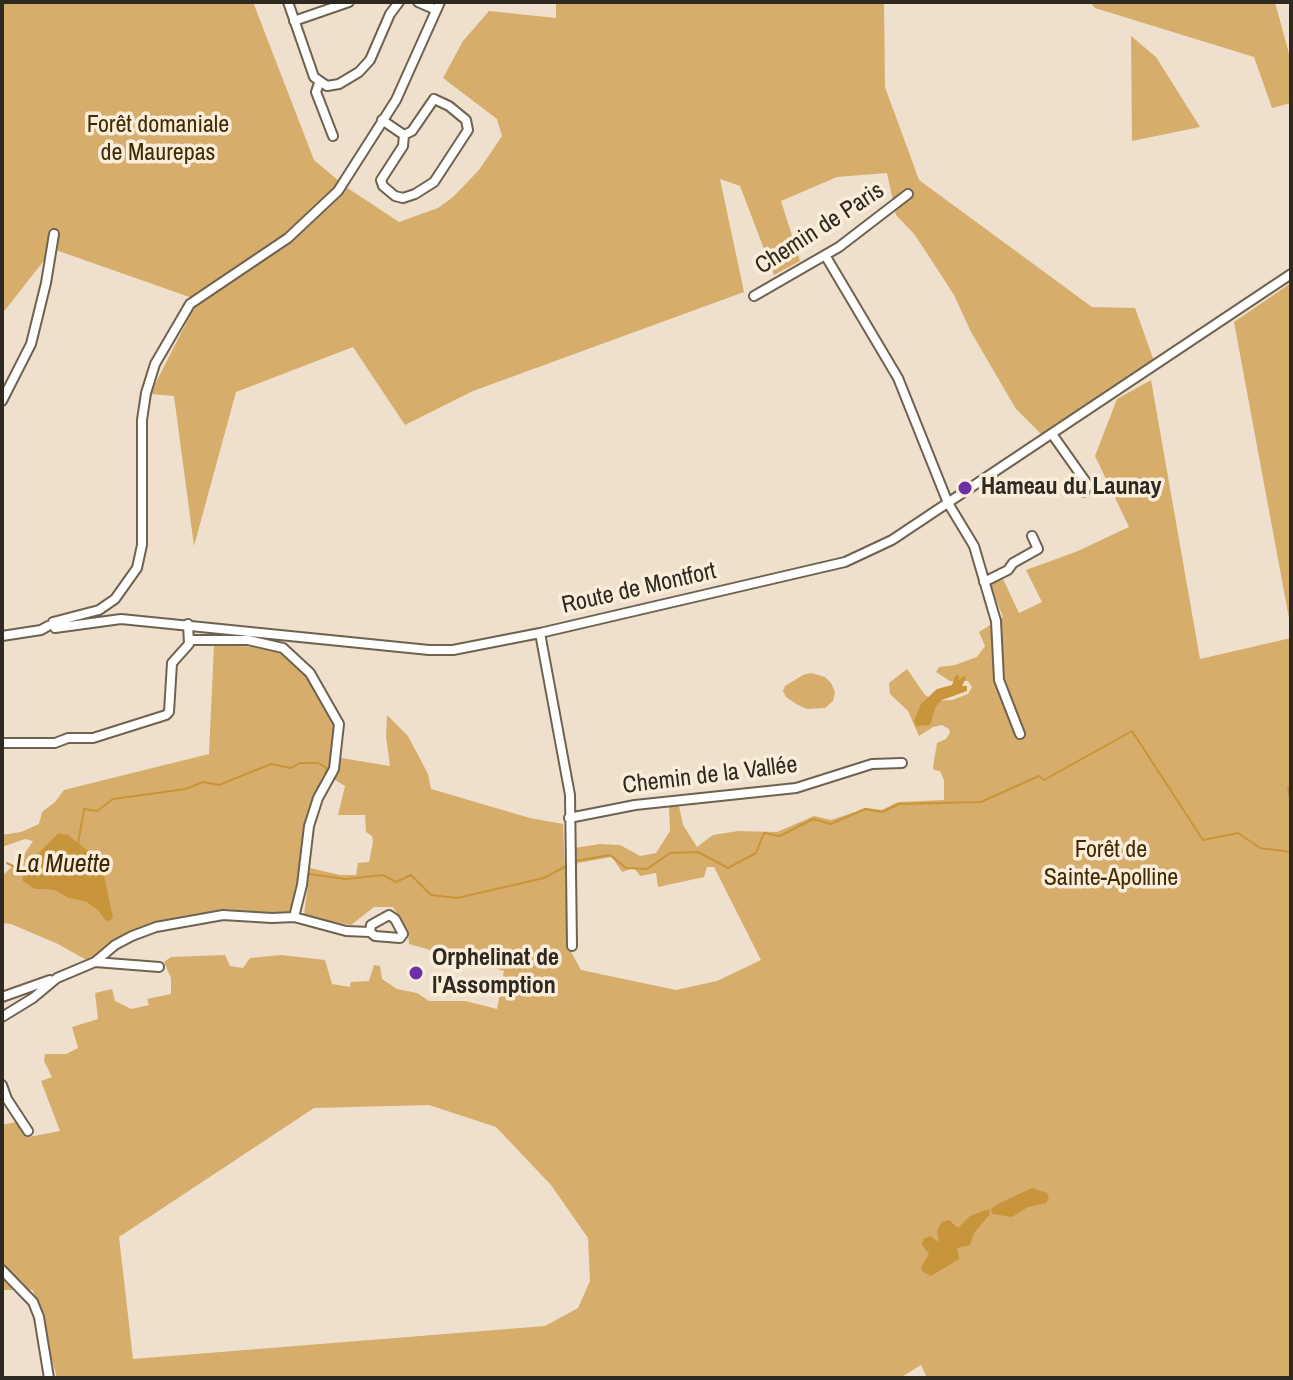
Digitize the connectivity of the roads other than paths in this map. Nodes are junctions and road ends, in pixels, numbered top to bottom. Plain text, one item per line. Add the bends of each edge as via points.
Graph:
1 (288, 2) edge
2 (349, 2) edge
3 (399, 2) edge
4 (418, 2) edge
5 (437, 5) edge
6 (294, 21) junction
7 (319, 83) junction
8 (382, 120) junction
9 (404, 135) junction
10 (333, 136) dead end
11 (908, 194) dead end
12 (54, 234) dead end
13 (825, 255) junction
14 (1291, 274) edge
15 (754, 296) dead end
16 (2, 401) edge
17 (1052, 434) junction
18 (1084, 492) dead end
19 (948, 503) junction
20 (1032, 536) dead end
21 (984, 582) junction
22 (188, 624) junction
23 (52, 625) junction
24 (540, 633) junction
25 (2, 636) edge
26 (190, 640) junction
27 (1020, 734) dead end
28 (2, 743) edge
29 (902, 763) dead end
30 (569, 818) junction
31 (294, 917) junction
32 (370, 932) dead end
33 (572, 946) dead end
34 (95, 962) junction
35 (159, 967) dead end
36 (57, 978) junction
37 (2, 997) edge
38 (2, 1017) edge
39 (2, 1085) edge
40 (28, 1131) dead end
41 (2, 1270) edge
42 (49, 1378) edge

1 - 6 street
2 - 6 street
3 - 7 street via 359,72 339,84
4 - 5 street
5 - 8 street via 396,100
6 - 7 street
7 - 10 street via 316,92
8 - 9 street
8 - 23 street via 338,191 288,238 190,304 155,364 146,393 137,568 115,599 99,610
9 - 9 street via 403,146 381,180 403,198 434,182 468,125 434,99
11 - 13 street, Chemin de Paris
12 - 16 street via 31,344
13 - 15 street, Chemin de Paris
13 - 19 street via 898,378
14 - 17 street, Route de Montfort
17 - 18 street via 1088,485
17 - 19 street, Route de Montfort
19 - 21 street via 974,546
19 - 24 street, Route de Montfort via 892,540 845,562
20 - 21 street via 1038,549
21 - 27 street via 996,621 999,680
22 - 23 street, Route de Montfort via 105,619
22 - 24 street, Route de Montfort via 429,650
22 - 26 street
23 - 25 street, Route de Montfort
24 - 30 street via 570,795
26 - 28 street via 172,663 166,715 93,738
26 - 31 street via 248,640 291,653 339,724 337,758 309,826
29 - 30 street, Chemin de la Vallée via 872,764 796,788 635,805
30 - 33 street
31 - 32 street
31 - 34 street via 223,915 156,927 115,945
34 - 35 street
34 - 36 street
36 - 37 street
36 - 38 street
39 - 40 street
41 - 42 street via 33,1302

